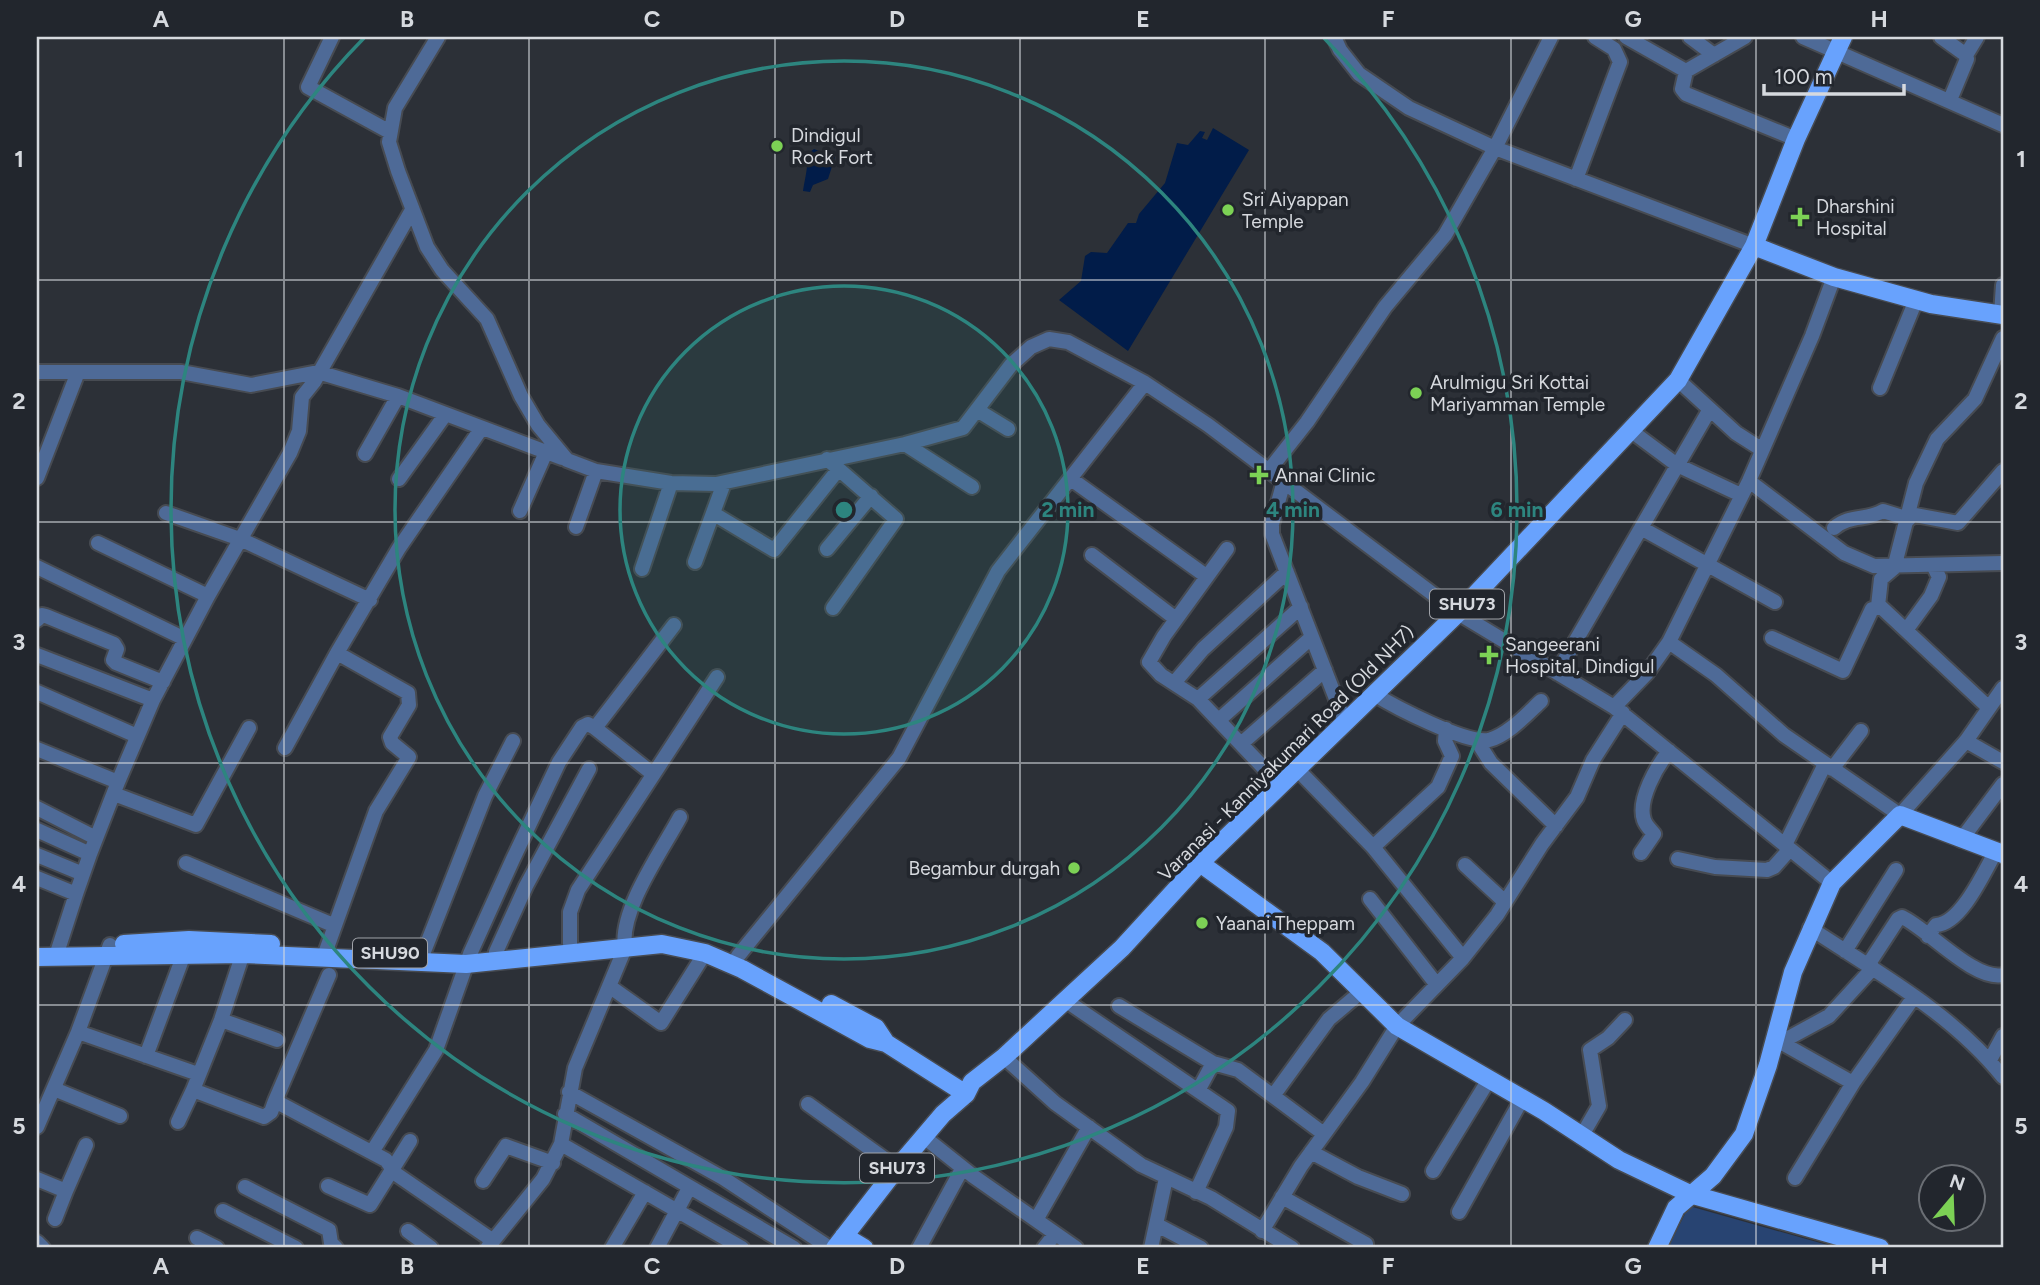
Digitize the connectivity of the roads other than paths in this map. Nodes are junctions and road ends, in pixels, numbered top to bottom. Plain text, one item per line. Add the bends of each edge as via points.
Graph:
1 (332, 37) edge
2 (438, 37) edge
3 (1334, 37) edge
4 (1550, 37) edge
5 (1595, 37) edge
6 (1626, 37) edge
7 (1690, 37) edge
8 (1745, 37) edge
9 (1803, 37) edge
10 (1941, 37) edge
11 (1977, 37) edge
12 (1840, 44) edge
13 (1714, 55) junction
14 (1966, 55) junction
15 (1686, 71) junction
16 (1950, 100) junction
17 (2001, 120) edge
18 (390, 132) junction
19 (1796, 139) junction
20 (1494, 148) junction
21 (1576, 179) junction
22 (412, 210) junction
23 (1754, 246) junction
24 (1834, 276) junction
25 (2003, 285) edge
26 (1916, 300) junction
27 (2002, 315) edge
28 (2003, 338) edge
29 (78, 372) junction
30 (318, 372) junction
31 (37, 373) edge
32 (1678, 380) junction
33 (1145, 383) junction
34 (1880, 388) dead end
35 (398, 396) junction
36 (1710, 409) junction
37 (977, 410) junction
38 (445, 415) junction
39 (481, 429) junction
40 (1008, 429) dead end
41 (1630, 429) junction
42 (905, 444) junction
43 (1761, 449) junction
44 (546, 452) junction
45 (365, 454) dead end
46 (827, 459) junction
47 (567, 460) junction
48 (1676, 466) junction
49 (1270, 469) junction
50 (838, 470) junction
51 (596, 471) junction
52 (2003, 471) edge
53 (37, 478) edge
54 (399, 479) dead end
55 (1071, 479) junction
56 (1284, 481) junction
57 (1749, 481) junction
58 (671, 483) junction
59 (724, 484) junction
60 (972, 486) dead end
61 (1741, 495) junction
62 (871, 496) junction
63 (520, 511) dead end
64 (166, 513) dead end
65 (714, 514) junction
66 (1909, 516) junction
67 (576, 527) dead end
68 (1640, 528) junction
69 (1835, 528) dead end
70 (240, 539) junction
71 (98, 544) dead end
72 (827, 549) dead end
73 (1227, 549) dead end
74 (1092, 555) dead end
75 (695, 562) dead end
76 (2003, 563) edge
77 (1933, 565) junction
78 (1706, 566) junction
79 (37, 567) edge
80 (1894, 568) junction
81 (642, 569) dead end
82 (1287, 572) junction
83 (1206, 576) junction
84 (208, 596) junction
85 (370, 600) junction
86 (1775, 602) dead end
87 (1878, 606) junction
88 (1301, 607) junction
89 (833, 608) dead end
90 (1458, 613) junction
91 (1176, 619) junction
92 (37, 620) edge
93 (674, 625) dead end
94 (1907, 629) junction
95 (1312, 637) junction
96 (1772, 638) dead end
97 (185, 639) junction
98 (1668, 642) junction
99 (337, 653) junction
100 (37, 655) edge
101 (1325, 670) junction
102 (1557, 673) junction
103 (717, 677) dead end
104 (163, 682) junction
105 (1174, 682) junction
106 (2003, 688) edge
107 (37, 692) edge
108 (1374, 694) junction
109 (1198, 699) junction
110 (153, 700) junction
111 (1541, 701) dead end
112 (1989, 708) junction
113 (1618, 710) junction
114 (1220, 719) junction
115 (1345, 722) junction
116 (595, 727) junction
117 (249, 728) dead end
118 (1446, 729) junction
119 (1861, 731) dead end
120 (137, 736) junction
121 (513, 741) dead end
122 (1477, 741) junction
123 (1966, 741) junction
124 (1242, 743) junction
125 (37, 748) edge
126 (285, 748) dead end
127 (1669, 751) junction
128 (2003, 762) edge
129 (1829, 767) junction
130 (589, 769) dead end
131 (1297, 769) junction
132 (653, 774) junction
133 (2003, 783) edge
134 (1280, 785) junction
135 (116, 788) junction
136 (37, 808) edge
137 (1900, 815) junction
138 (680, 817) dead end
139 (1556, 826) junction
140 (37, 830) edge
141 (96, 838) junction
142 (1961, 840) junction
143 (1788, 847) junction
144 (1373, 848) junction
145 (1641, 853) dead end
146 (1999, 853) edge
147 (37, 855) edge
148 (90, 855) junction
149 (1678, 859) dead end
150 (186, 863) dead end
151 (1200, 863) junction
152 (1465, 865) dead end
153 (1896, 870) dead end
154 (83, 874) junction
155 (37, 878) edge
156 (1832, 883) junction
157 (76, 894) junction
158 (1370, 899) dead end
159 (1505, 902) junction
160 (333, 925) junction
161 (1810, 928) junction
162 (1928, 936) junction
163 (624, 942) junction
164 (570, 944) junction
165 (187, 947) junction
166 (37, 948) edge
167 (245, 948) junction
168 (108, 950) junction
169 (58, 951) junction
170 (1844, 951) junction
171 (496, 952) junction
172 (705, 953) junction
173 (423, 954) junction
174 (738, 956) junction
175 (37, 957) edge
176 (1464, 958) junction
177 (468, 959) junction
178 (326, 961) junction
179 (1871, 966) junction
180 (2003, 975) edge
181 (1437, 985) junction
182 (609, 986) junction
183 (1361, 992) junction
184 (1914, 997) junction
185 (1065, 1000) junction
186 (1119, 1006) dead end
187 (221, 1020) junction
188 (1625, 1020) dead end
189 (1397, 1026) junction
190 (78, 1032) junction
191 (2003, 1036) edge
192 (277, 1040) dead end
193 (886, 1043) junction
194 (1777, 1045) junction
195 (146, 1056) junction
196 (1004, 1057) junction
197 (1990, 1060) junction
198 (1213, 1063) junction
199 (198, 1074) junction
200 (2003, 1077) edge
201 (941, 1078) junction
202 (1488, 1080) junction
203 (1853, 1083) junction
204 (965, 1088) junction
205 (54, 1089) junction
206 (1199, 1089) junction
207 (193, 1090) junction
208 (569, 1092) junction
209 (1273, 1096) junction
210 (1522, 1099) junction
211 (275, 1101) junction
212 (808, 1104) dead end
213 (941, 1106) junction
214 (565, 1114) junction
215 (120, 1116) dead end
216 (178, 1122) dead end
217 (37, 1127) edge
218 (1089, 1128) junction
219 (1324, 1134) junction
220 (924, 1137) junction
221 (1581, 1137) junction
222 (410, 1141) dead end
223 (561, 1144) junction
224 (86, 1145) dead end
225 (372, 1152) junction
226 (1311, 1152) junction
227 (552, 1163) junction
228 (893, 1165) junction
229 (392, 1167) junction
230 (962, 1168) junction
231 (1433, 1171) dead end
232 (1166, 1178) junction
233 (1795, 1178) dead end
234 (37, 1179) edge
235 (483, 1181) dead end
236 (245, 1186) dead end
237 (328, 1186) dead end
238 (689, 1188) junction
239 (66, 1191) junction
240 (645, 1192) junction
241 (1196, 1192) junction
242 (1402, 1194) dead end
243 (1690, 1194) junction
244 (1282, 1197) junction
245 (678, 1210) junction
246 (223, 1211) dead end
247 (1459, 1212) dead end
248 (55, 1219) dead end
249 (1036, 1220) junction
250 (1157, 1225) junction
251 (408, 1231) dead end
252 (1262, 1231) junction
253 (1055, 1234) junction
254 (197, 1238) dead end
255 (37, 1242) edge
256 (490, 1244) edge
257 (1366, 1244) dead end
258 (831, 1245) edge
259 (661, 1247) edge
260 (43, 1248) edge
261 (217, 1248) edge
262 (296, 1248) edge
263 (336, 1248) edge
264 (431, 1248) edge
265 (612, 1248) edge
266 (742, 1248) edge
267 (794, 1248) edge
268 (864, 1248) edge
269 (919, 1248) edge
270 (1044, 1248) edge
271 (1076, 1248) edge
272 (1151, 1248) edge
273 (1201, 1248) edge
274 (1292, 1248) edge
275 (1657, 1248) edge
276 (1880, 1248) edge

1 - 18 street via 308,88
2 - 18 street via 395,108
3 - 20 street via 1359,74 1409,108
4 - 20 street
5 - 21 street via 1614,49 1620,62
6 - 15 street
7 - 13 street
8 - 13 street
9 - 12 street
10 - 14 street
11 - 14 street
12 - 16 street
12 - 19 main road, Varanasi - Kanniyakumari Road (Old NH7) / SHU73
13 - 15 street
14 - 16 street via 1967,63
15 - 19 street via 1682,89 1686,94
16 - 17 street
18 - 22 street via 392,152
19 - 23 main road, Varanasi - Kanniyakumari Road (Old NH7) / SHU73
20 - 21 street
20 - 49 street via 1445,235 1379,316
21 - 23 street
22 - 30 street
22 - 47 street via 427,247 487,319 538,425
23 - 24 main road
23 - 32 main road, Varanasi - Kanniyakumari Road (Old NH7) / SHU73
24 - 26 main road
24 - 43 street
25 - 27 street
26 - 27 main road
26 - 34 street
28 - 66 street via 1975,399 1937,439 1916,483
29 - 30 street via 181,372 251,386
29 - 31 street
29 - 53 street
30 - 35 street
30 - 70 street via 302,397 296,442
32 - 36 street
32 - 41 main road, Varanasi - Kanniyakumari Road (Old NH7) / SHU73
33 - 37 street via 1088,350 1049,339 1031,347 1011,365
33 - 49 street
33 - 55 street
35 - 38 street
35 - 45 street
36 - 43 street
36 - 48 street
37 - 40 street
37 - 42 street via 963,428
38 - 39 street
38 - 54 street
39 - 44 street
39 - 85 street via 399,548
41 - 48 street
41 - 90 main road, Varanasi - Kanniyakumari Road (Old NH7) / SHU73
42 - 46 street
42 - 60 street
43 - 57 street
44 - 47 street
44 - 63 street
46 - 50 street
46 - 59 street
47 - 51 street
48 - 61 street
48 - 68 street
49 - 56 street
50 - 62 street
50 - 65 street via 774,550
51 - 58 street
51 - 67 street
52 - 66 street via 1958,523
55 - 83 street
55 - 174 street via 998,571 899,758
56 - 82 street via 1272,524
56 - 90 street
57 - 61 street
57 - 80 street via 1844,553 1874,566
58 - 59 street
58 - 81 street
59 - 65 street
61 - 78 street
62 - 72 street
62 - 89 street via 896,519
64 - 70 street
65 - 75 street
66 - 69 street via 1883,511 1874,517 1853,517
66 - 80 street
68 - 78 street
68 - 102 street
70 - 84 street
70 - 85 street
71 - 84 street
73 - 83 street
74 - 91 street
76 - 77 street
77 - 80 street
77 - 94 street via 1939,577
78 - 86 street
78 - 98 street
79 - 97 street
80 - 87 street via 1881,579
82 - 88 street
82 - 105 street
83 - 91 street
84 - 97 street
85 - 99 street
87 - 94 street
87 - 96 street via 1872,609 1843,671
88 - 95 street
88 - 109 street
90 - 102 street
90 - 108 main road, Varanasi - Kanniyakumari Road (Old NH7) / SHU73
91 - 105 street via 1149,662
92 - 104 street via 46,616 114,644 116,663
93 - 116 street
94 - 112 street
95 - 101 street
95 - 114 street
97 - 104 street
98 - 113 street
98 - 129 street
99 - 126 street
99 - 160 street via 410,697 390,737 409,759 376,811
100 - 110 street
101 - 115 street
101 - 124 street
102 - 113 street
103 - 132 street
104 - 110 street
105 - 109 street
106 - 112 street
107 - 120 street
108 - 115 main road, Varanasi - Kanniyakumari Road (Old NH7) / SHU73
108 - 118 street
109 - 114 street
110 - 120 street
111 - 122 street via 1504,732
112 - 123 street
113 - 127 street
113 - 139 street via 1577,797
114 - 124 street
115 - 131 main road, Varanasi - Kanniyakumari Road (Old NH7) / SHU73
116 - 132 street
116 - 177 street via 584,724 559,762
117 - 135 street via 196,825
118 - 122 street
118 - 144 street via 1452,757 1445,775
119 - 129 street
120 - 135 street
121 - 173 street via 485,796
122 - 139 street via 1491,763
123 - 128 street
123 - 137 street
124 - 134 street
125 - 135 street
127 - 143 street
127 - 145 street via 1643,803 1643,819 1654,834
129 - 137 street
129 - 143 street
130 - 171 street
131 - 134 main road, Varanasi - Kanniyakumari Road (Old NH7) / SHU73
131 - 144 street
132 - 164 street via 578,890 570,912
133 - 142 street
134 - 151 main road, Varanasi - Kanniyakumari Road (Old NH7) / SHU73
135 - 141 street
136 - 141 street
137 - 142 main road
137 - 156 main road
138 - 163 street via 627,917
139 - 159 street
140 - 148 street
141 - 148 street
142 - 146 main road
143 - 149 street via 1767,870
143 - 156 street
144 - 176 street
146 - 162 street via 1961,910 1944,925 1936,925
147 - 154 street
148 - 154 street
150 - 160 street
151 - 183 main road via 1322,952
151 - 185 main road, Varanasi - Kanniyakumari Road (Old NH7) / SHU73 via 1122,948
152 - 159 street
153 - 170 street
154 - 157 street
155 - 157 street
156 - 161 main road
157 - 169 street
158 - 181 street
159 - 176 street
160 - 178 street
161 - 170 street
161 - 194 main road via 1793,972
162 - 179 street via 1900,917
162 - 180 street via 1992,976
163 - 164 main road, SHU90
163 - 172 main road
163 - 174 main road, SHU90 via 683,935
163 - 177 main road
163 - 182 street
164 - 171 main road, SHU90
165 - 167 main road, SHU90
165 - 168 main road, SHU90
165 - 195 street
166 - 169 main road, SHU90
167 - 178 main road, SHU90
167 - 187 street
168 - 169 main road, SHU90
168 - 190 street
169 - 175 main road
170 - 179 street
171 - 177 main road, SHU90
172 - 182 street via 661,1023
172 - 193 main road via 870,1039
173 - 177 main road, SHU90
173 - 178 main road, SHU90
174 - 193 main road, SHU90 via 876,1028
176 - 181 street
177 - 178 main road
177 - 225 street via 436,1049
178 - 211 street
179 - 184 street
179 - 194 street via 1829,1016
181 - 189 street
182 - 208 street
183 - 189 main road
183 - 209 street via 1329,1019
184 - 197 street
184 - 203 street
185 - 196 main road, Varanasi - Kanniyakumari Road (Old NH7) / SHU73
185 - 206 street
186 - 198 street
187 - 192 street
187 - 199 street
188 - 221 street via 1590,1050 1600,1106
189 - 202 main road
189 - 219 street
190 - 195 street
190 - 205 street
191 - 197 street
193 - 201 main road, SHU90
194 - 203 street
194 - 243 main road via 1744,1134 1713,1175
195 - 199 street
196 - 204 main road, Varanasi - Kanniyakumari Road (Old NH7) / SHU73
196 - 218 street
197 - 200 street
198 - 206 street
198 - 209 street via 1238,1070
199 - 207 street
201 - 204 main road, SHU90
201 - 213 main road via 945,1086
202 - 210 main road
202 - 231 street
203 - 233 street
204 - 213 main road
204 - 220 main road, Varanasi - Kanniyakumari Road (Old NH7) / SHU73
205 - 215 street
205 - 217 street
206 - 241 street via 1230,1114
207 - 211 street via 264,1117
207 - 216 street
208 - 214 street
208 - 258 street
209 - 219 street
210 - 221 main road
210 - 247 street
211 - 225 street
212 - 228 street
213 - 228 main road
214 - 223 street
214 - 238 street
218 - 232 street
218 - 249 street
219 - 226 street
220 - 228 main road, Varanasi - Kanniyakumari Road (Old NH7) / SHU73
220 - 230 street
221 - 243 main road
222 - 229 street
223 - 227 street
223 - 240 street
224 - 239 street
225 - 229 street
226 - 242 street
226 - 244 street
227 - 235 street via 506,1146
227 - 256 street
228 - 258 main road, Varanasi - Kanniyakumari Road (Old NH7) / SHU73
229 - 237 street via 370,1205
229 - 256 street
230 - 249 street
230 - 269 street
232 - 241 street
232 - 250 street
234 - 239 street
236 - 263 street via 328,1230
238 - 245 street
238 - 267 street
239 - 248 street
240 - 245 street
240 - 265 street
241 - 252 street
243 - 275 main road via 1676,1208
243 - 276 main road
244 - 252 street
244 - 257 street
245 - 259 street
245 - 266 street
246 - 262 street
249 - 253 street
250 - 272 street
250 - 273 street
251 - 264 street
252 - 274 street
253 - 270 street
253 - 271 street
254 - 261 street
255 - 260 street
258 - 268 main road

